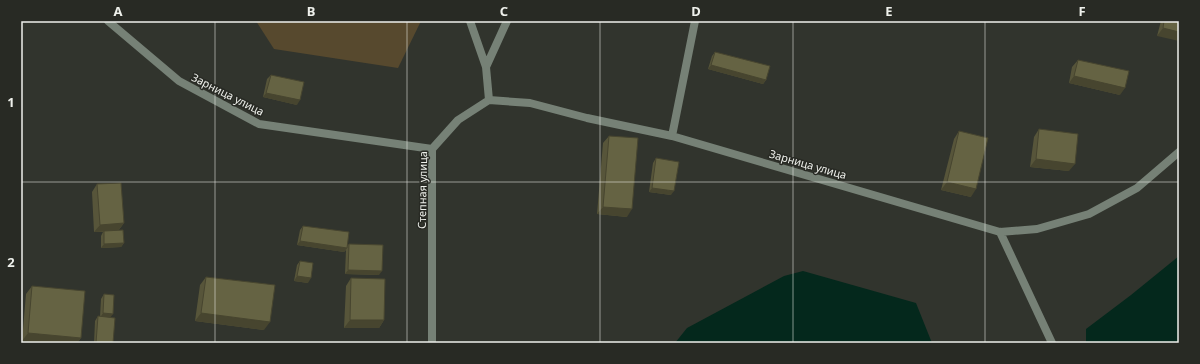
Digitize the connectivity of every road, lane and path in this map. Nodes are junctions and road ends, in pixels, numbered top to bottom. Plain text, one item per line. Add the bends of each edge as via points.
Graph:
1 (108, 21) edge
2 (470, 21) edge
3 (507, 21) edge
4 (695, 21) edge
5 (486, 67) junction
6 (489, 100) junction
7 (672, 136) junction
8 (432, 149) junction
9 (1179, 152) edge
10 (1000, 232) junction
11 (432, 343) edge
12 (1052, 343) edge

1 - 8 street, Зарница улица via 178,81 259,124
2 - 5 street
3 - 5 street
4 - 7 street
5 - 6 street
6 - 7 street, Зарница улица via 530,104
6 - 8 street, Степная улица via 458,120
7 - 10 street, Зарница улица
8 - 11 street, Степная улица
9 - 10 street via 1136,188 1088,214 1037,229
10 - 12 street

